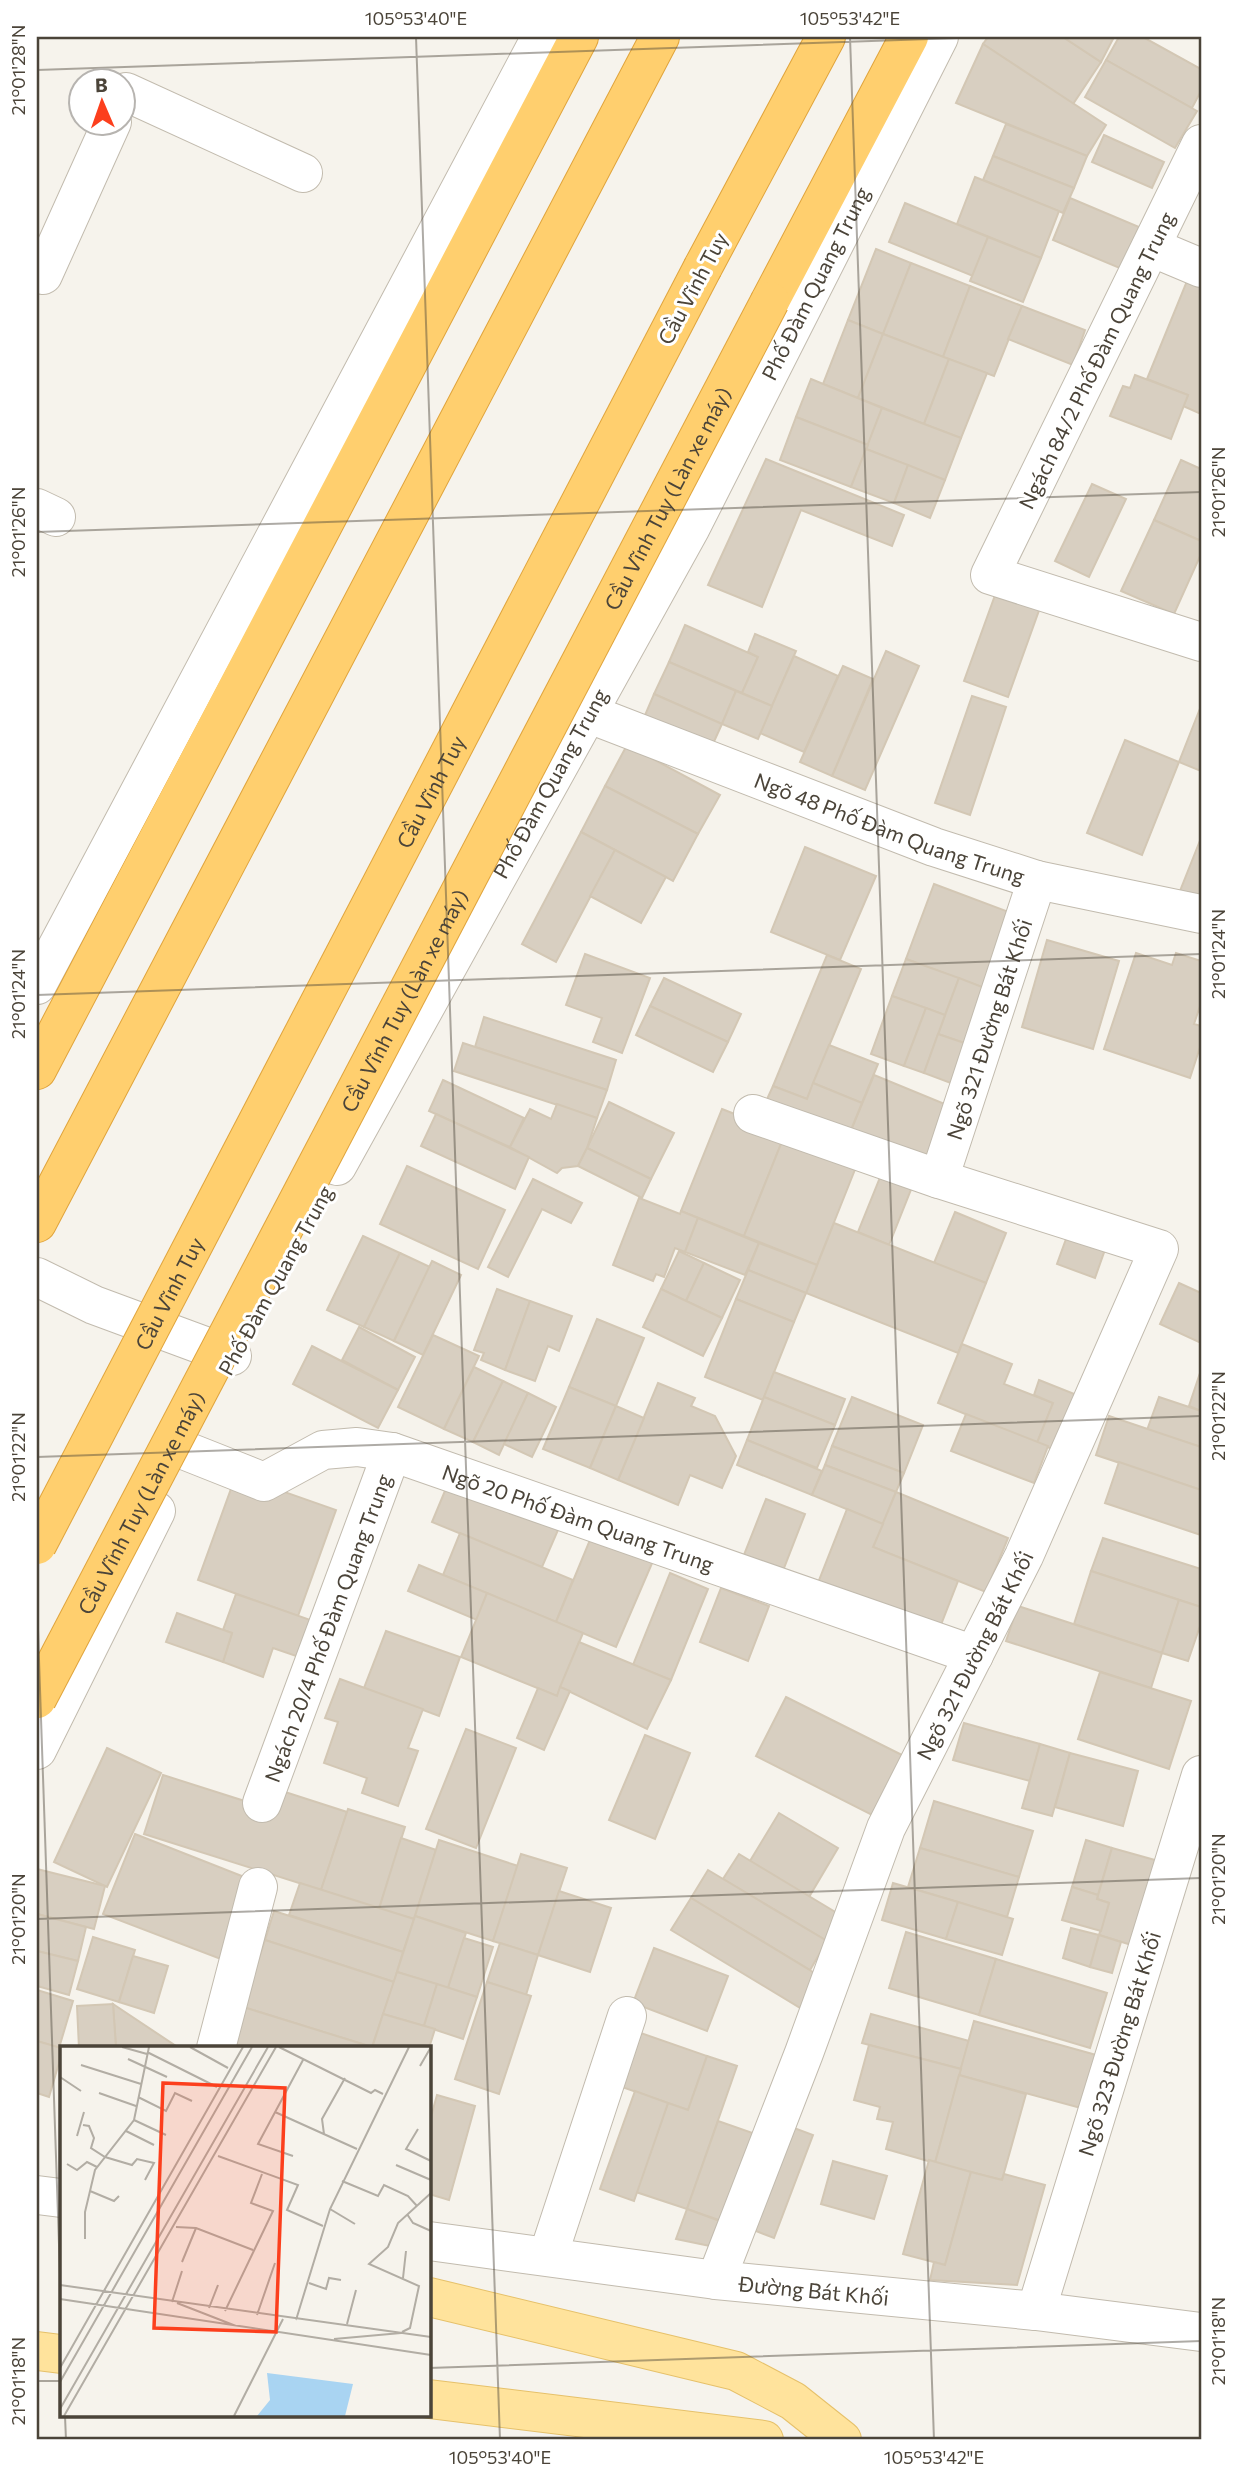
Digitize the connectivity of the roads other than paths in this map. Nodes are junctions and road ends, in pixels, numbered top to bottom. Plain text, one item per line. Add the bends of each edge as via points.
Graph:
1 (541, 37) edge
2 (579, 37) edge
3 (660, 37) edge
4 (826, 37) edge
5 (909, 37) edge
6 (939, 37) edge
7 (136, 97) edge
8 (106, 136) edge
9 (1201, 144) edge
10 (303, 173) dead end
11 (1151, 247) junction
12 (1201, 268) edge
13 (37, 272) edge
14 (1201, 642) edge
15 (587, 713) junction
16 (1038, 880) junction
17 (1201, 914) edge
18 (37, 985) edge
19 (37, 1070) edge
20 (753, 1114) dead end
21 (939, 1179) junction
22 (37, 1223) edge
23 (37, 1277) edge
24 (232, 1356) junction
25 (186, 1451) junction
26 (392, 1452) junction
27 (37, 1545) edge
28 (974, 1655) junction
29 (37, 1699) edge
30 (37, 1750) edge
31 (1201, 1775) edge
32 (262, 1803) dead end
33 (258, 1887) dead end
34 (627, 2016) dead end
35 (217, 2046) edge
36 (37, 2194) edge
37 (60, 2198) edge
38 (430, 2241) edge
39 (548, 2256) junction
40 (716, 2280) junction
41 (430, 2297) edge
42 (1036, 2311) junction
43 (1201, 2332) edge
44 (37, 2351) edge
45 (60, 2354) edge
46 (430, 2399) edge
47 (764, 2440) edge
48 (842, 2440) edge

1 - 18 street
2 - 19 highway
3 - 22 highway
4 - 27 highway, Cầu Vĩnh Tuy, bridge
5 - 29 highway, Cầu Vĩnh Tuy (Làn xe máy), bridge
6 - 15 street, Phố Đàm Quang Trung via 691,527
7 - 10 street
8 - 13 street via 43,275
9 - 11 street, Ngách 84/2 Phố Đàm Quang Trung
11 - 12 street
11 - 14 street, Ngách 84/2 Phố Đàm Quang Trung via 990,575
15 - 16 street, Ngõ 48 Phố Đàm Quang Trung via 934,847
15 - 24 street, Phố Đàm Quang Trung
16 - 17 street, Ngõ 48 Phố Đàm Quang Trung
16 - 21 street, Ngõ 321 Đường Bát Khối
20 - 21 street, Ngõ 321 Đường Bát Khối
21 - 28 street, Ngõ 321 Đường Bát Khối via 1159,1248 1024,1556
23 - 24 street via 94,1305
24 - 25 street, Phố Đàm Quang Trung
25 - 26 street, Ngõ 20 Phố Đàm Quang Trung via 264,1482 323,1450 357,1447
25 - 30 street, Phố Đàm Quang Trung
26 - 28 street, Ngõ 20 Phố Đàm Quang Trung
26 - 32 street, Ngách 20/4 Phố Đàm Quang Trung
28 - 40 street, Ngõ 321 Đường Bát Khối via 886,1828
31 - 42 street, Ngõ 323 Đường Bát Khối
33 - 35 street
34 - 39 street
36 - 37 street
38 - 39 street, Đường Bát Khối
39 - 40 street, Đường Bát Khối
40 - 42 street, Đường Bát Khối
41 - 48 main road via 736,2371 793,2401
42 - 43 street, Đường Bát Khối
44 - 45 main road
46 - 47 main road

